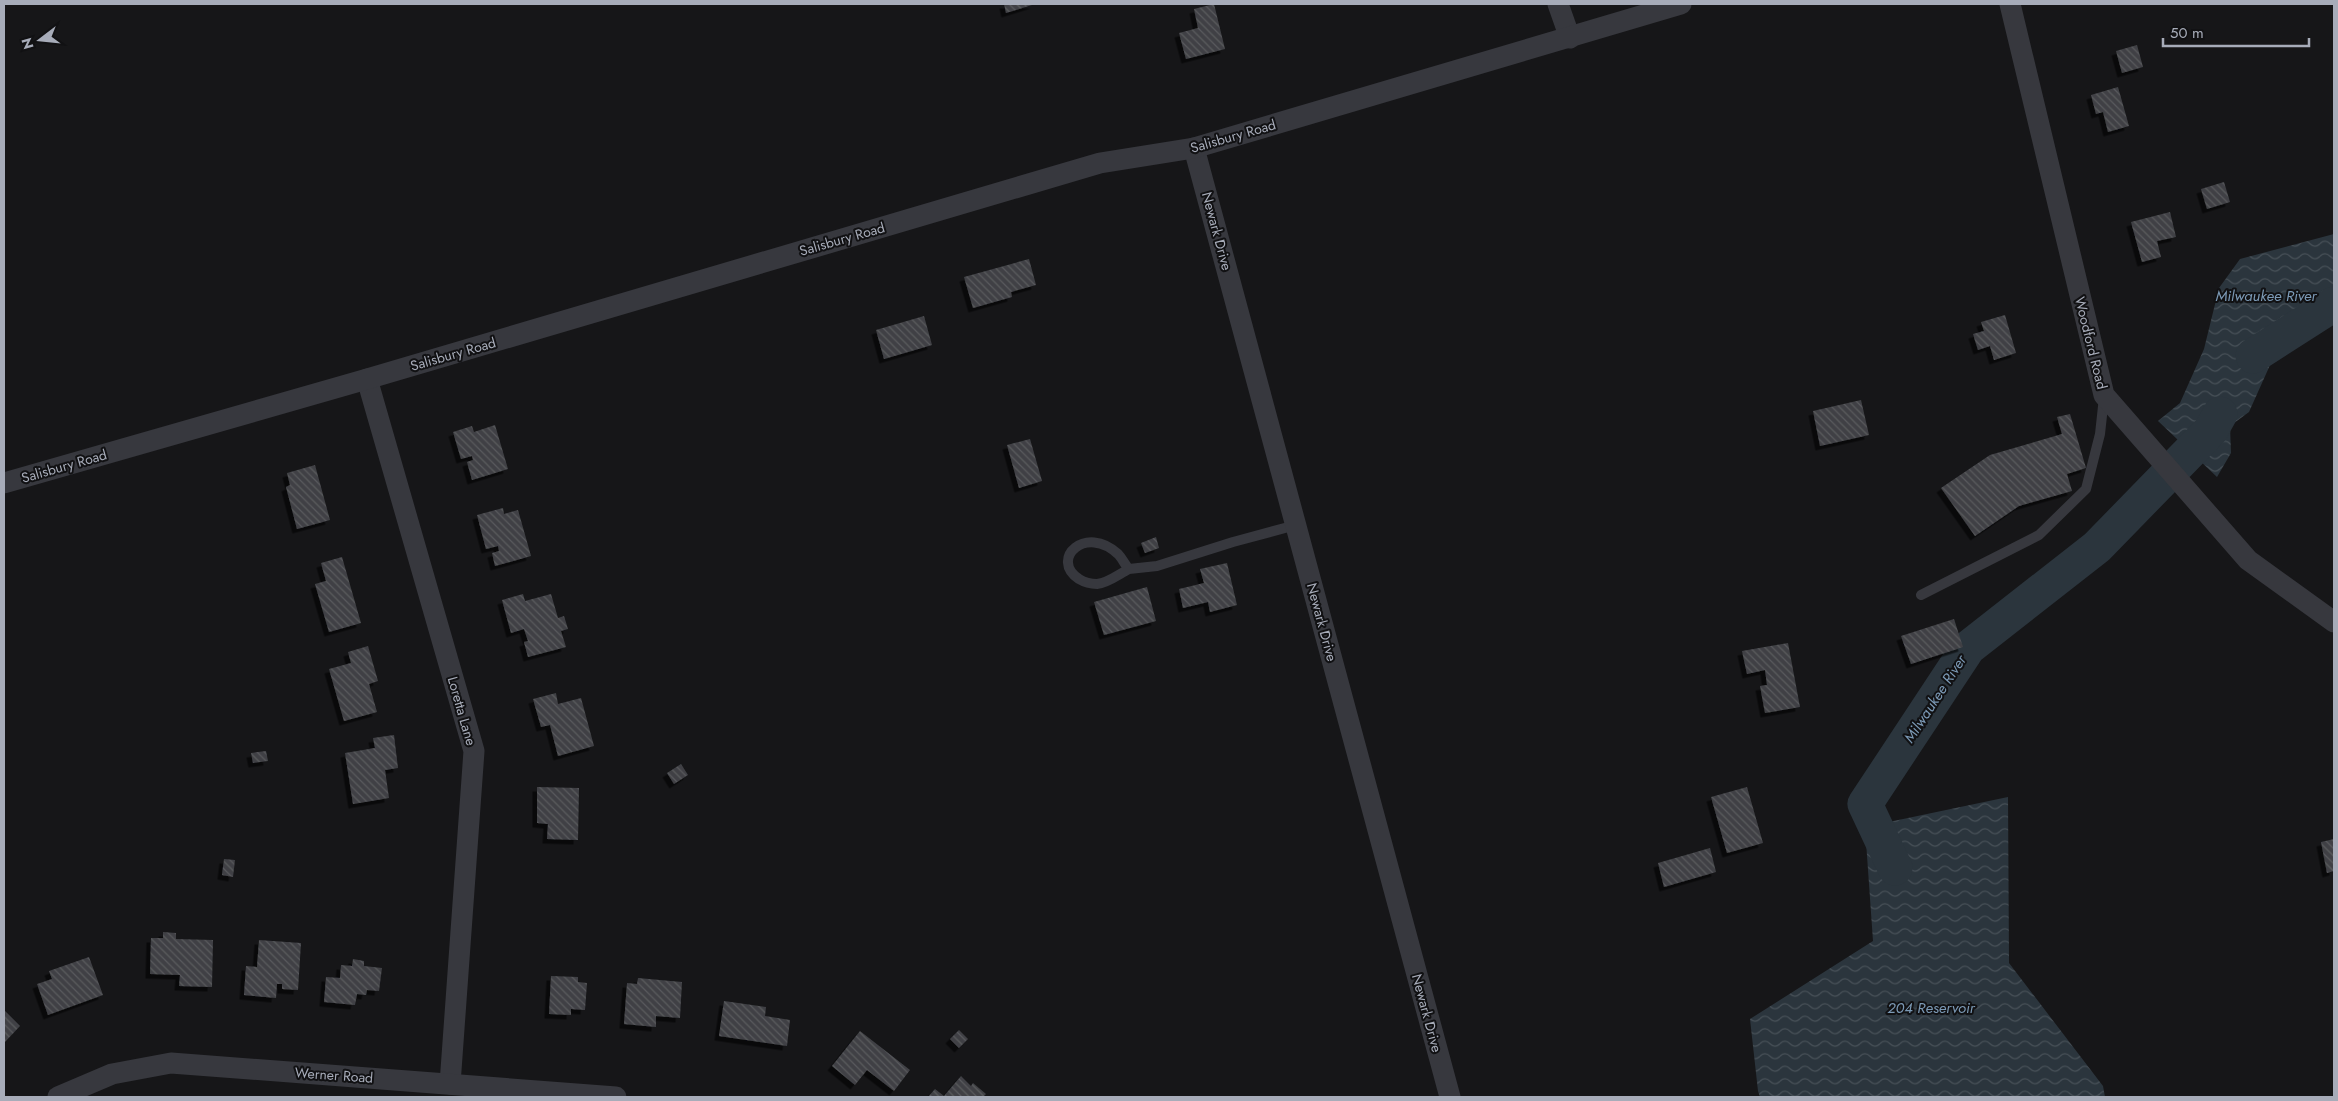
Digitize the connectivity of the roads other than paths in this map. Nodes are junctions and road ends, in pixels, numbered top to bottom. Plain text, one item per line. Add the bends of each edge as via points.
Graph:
1 (1558, 4) edge
2 (1682, 4) edge
3 (2010, 4) edge
4 (1570, 38) junction
5 (1194, 148) junction
6 (367, 379) junction
7 (2111, 404) junction
8 (4, 483) edge
9 (1296, 525) junction
10 (1129, 569) junction
11 (1921, 594) dead end
12 (2334, 622) edge
13 (450, 1084) junction
14 (58, 1097) edge
15 (616, 1097) edge
16 (1450, 1097) edge

1 - 4 street
2 - 4 street, Salisbury Road
3 - 7 street, Woodford Road
4 - 5 street, Salisbury Road
5 - 6 street, Salisbury Road via 1100,163
5 - 9 street, Newark Drive
6 - 8 street, Salisbury Road
6 - 13 street, Loretta Lane via 474,751
7 - 11 lane via 2086,489 2039,535
7 - 12 street, Woodford Road via 2248,560
9 - 10 lane via 1157,566
9 - 16 street, Newark Drive
10 - 10 lane via 1118,554 1102,544 1088,541 1079,543 1069,562 1073,575 1084,582 1097,584
13 - 14 street, Werner Road via 172,1062 112,1074
13 - 15 street, Werner Road

